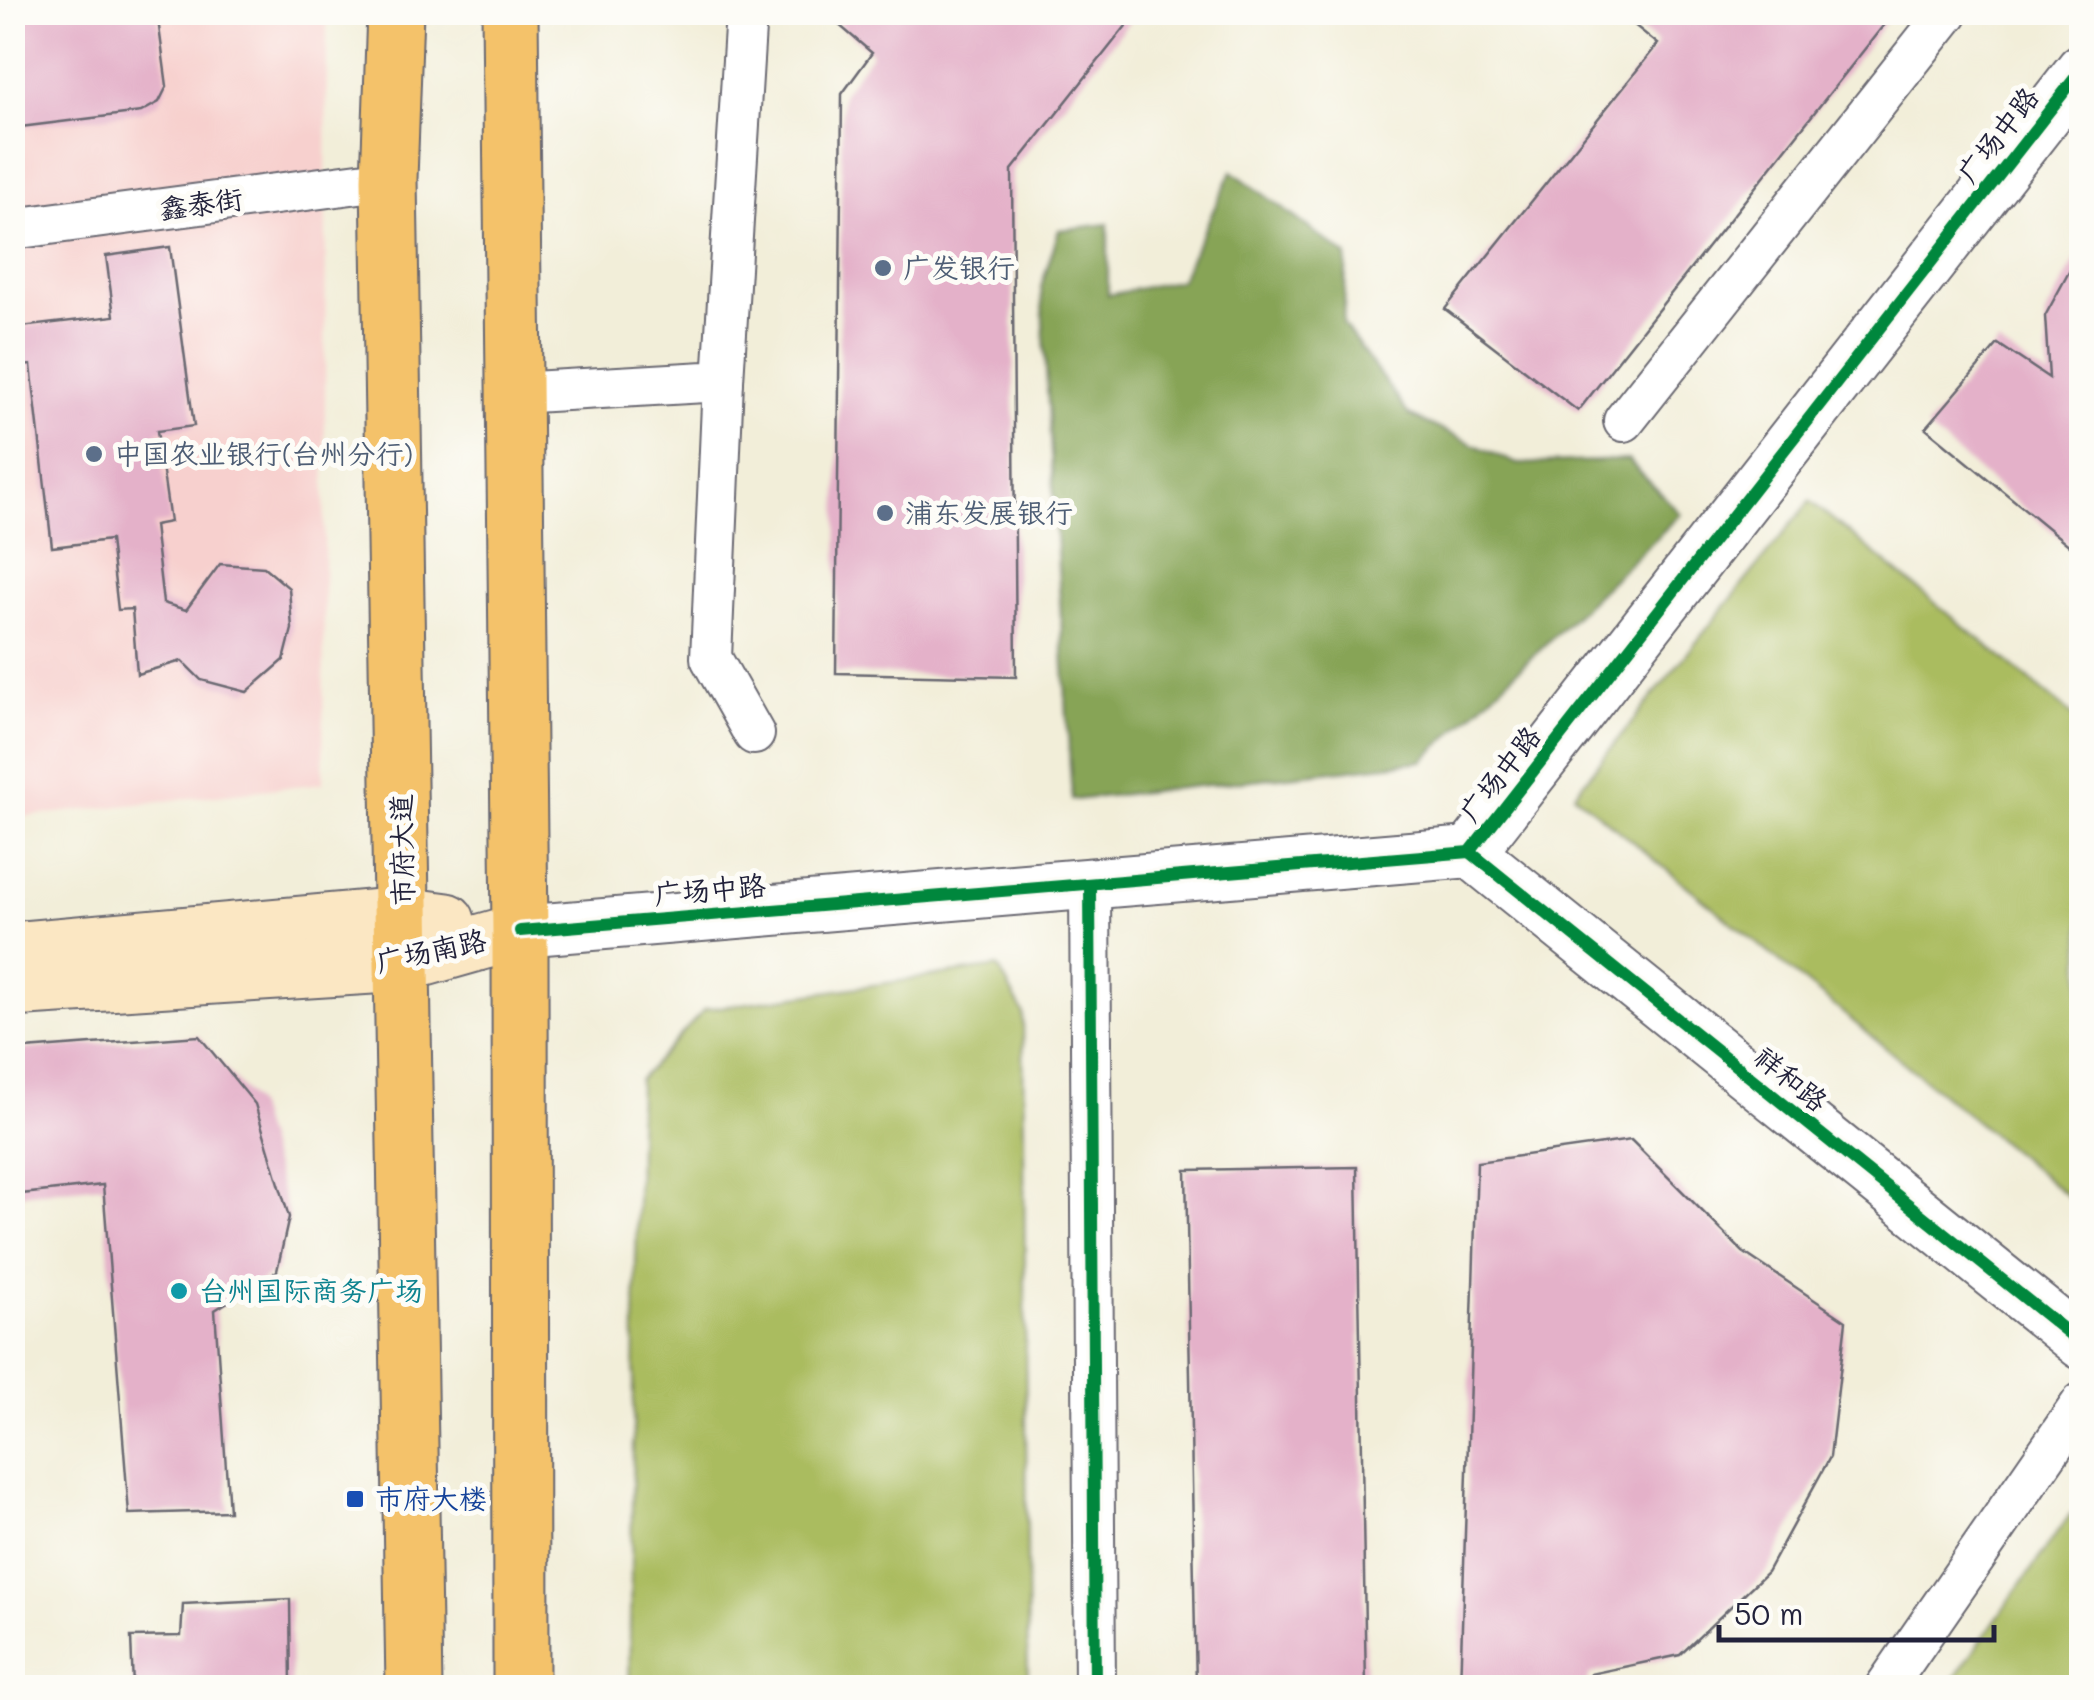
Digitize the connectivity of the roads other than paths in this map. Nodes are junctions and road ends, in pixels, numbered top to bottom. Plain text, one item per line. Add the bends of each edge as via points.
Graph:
1 (396, 12) edge
2 (510, 12) edge
3 (746, 12) edge
4 (1948, 12) edge
5 (2082, 69) edge
6 (389, 179) junction
7 (12, 228) edge
8 (723, 382) junction
9 (514, 393) junction
10 (1624, 421) dead end
11 (754, 734) dead end
12 (1470, 852) junction
13 (1090, 884) junction
14 (520, 931) junction
15 (403, 939) junction
16 (12, 950) edge
17 (12, 989) edge
18 (2082, 1344) edge
19 (2082, 1402) edge
20 (414, 1688) edge
21 (521, 1688) edge
22 (1096, 1688) edge
23 (1885, 1688) edge

1 - 6 main road, 市府大道
2 - 9 main road
3 - 8 street
4 - 10 street
5 - 12 street, 广场中路
6 - 7 street, 鑫泰街
6 - 15 main road, 市府大道
8 - 9 street
8 - 11 street via 711,658
9 - 14 main road
12 - 13 street, 广场中路
12 - 18 street, 祥和路
13 - 14 street, 广场中路
13 - 22 street
14 - 15 main road, 广场南路
14 - 21 main road
15 - 16 main road, 广场南路
15 - 17 main road, 广场南路
15 - 20 main road, 市府大道
19 - 23 street

